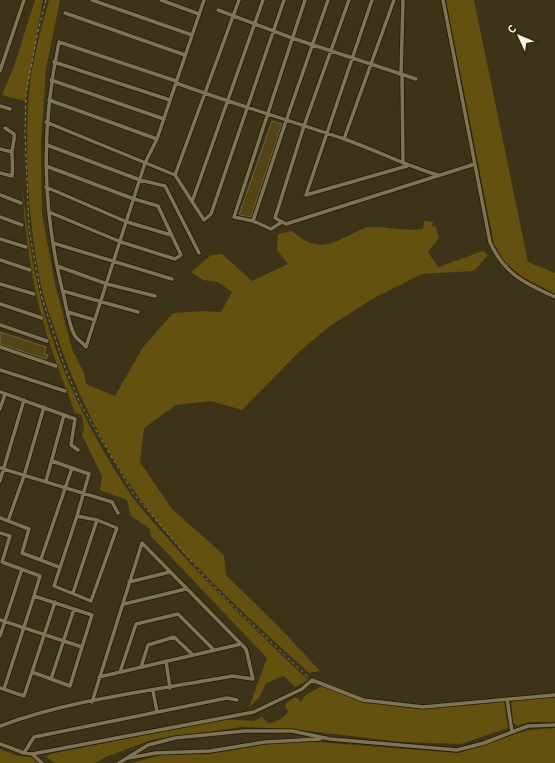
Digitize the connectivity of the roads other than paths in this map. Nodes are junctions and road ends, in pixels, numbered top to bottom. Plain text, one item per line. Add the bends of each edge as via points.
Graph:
1 (24, 0) edge
2 (92, 0) edge
3 (161, 0) edge
4 (204, 0) edge
5 (239, 0) edge
6 (263, 0) edge
7 (284, 0) edge
8 (305, 0) edge
9 (328, 0) edge
10 (349, 0) edge
11 (372, 0) edge
12 (394, 0) edge
13 (403, 0) edge
14 (443, 0) edge
15 (218, 10) dead end
16 (65, 13) dead end
17 (199, 14) junction
18 (233, 17) junction
19 (256, 23) junction
20 (274, 31) junction
21 (192, 35) junction
22 (292, 38) junction
23 (313, 44) junction
24 (331, 50) junction
25 (185, 55) junction
26 (351, 58) junction
27 (54, 62) junction
28 (371, 64) junction
29 (0, 71) edge
30 (401, 75) junction
31 (416, 78) dead end
32 (52, 80) junction
33 (176, 82) junction
34 (205, 94) junction
35 (49, 100) junction
36 (170, 100) junction
37 (229, 100) junction
38 (0, 106) edge
39 (248, 108) junction
40 (10, 109) dead end
41 (268, 115) junction
42 (164, 119) junction
43 (286, 121) junction
44 (46, 122) junction
45 (304, 126) junction
46 (5, 128) dead end
47 (326, 134) junction
48 (157, 139) junction
49 (344, 139) junction
50 (47, 145) junction
51 (0, 149) edge
52 (12, 152) junction
53 (145, 163) junction
54 (403, 163) junction
55 (475, 164) junction
56 (46, 166) junction
57 (407, 166) junction
58 (0, 173) edge
59 (175, 175) junction
60 (438, 175) junction
61 (140, 180) junction
62 (46, 187) junction
63 (0, 195) edge
64 (134, 199) junction
65 (192, 202) junction
66 (21, 203) dead end
67 (49, 212) junction
68 (0, 217) edge
69 (253, 221) junction
70 (127, 222) junction
71 (282, 222) junction
72 (22, 225) dead end
73 (171, 235) junction
74 (0, 239) edge
75 (121, 242) junction
76 (53, 243) junction
77 (26, 247) dead end
78 (199, 253) dead end
79 (0, 260) edge
80 (114, 262) junction
81 (57, 266) junction
82 (30, 270) dead end
83 (172, 279) dead end
84 (0, 284) edge
85 (107, 284) junction
86 (63, 291) junction
87 (34, 294) dead end
88 (155, 296) dead end
89 (555, 297) edge
90 (101, 302) junction
91 (0, 304) edge
92 (68, 312) junction
93 (138, 312) dead end
94 (42, 318) dead end
95 (95, 320) junction
96 (0, 325) edge
97 (47, 341) dead end
98 (0, 347) edge
99 (56, 366) dead end
100 (0, 370) edge
101 (65, 391) dead end
102 (0, 392) edge
103 (5, 394) junction
104 (24, 400) junction
105 (44, 407) junction
106 (0, 409) edge
107 (64, 415) junction
108 (78, 450) dead end
109 (52, 461) junction
110 (72, 468) junction
111 (2, 469) edge
112 (24, 476) junction
113 (0, 481) edge
114 (46, 481) junction
115 (66, 488) junction
116 (84, 494) junction
117 (118, 512) dead end
118 (77, 516) junction
119 (0, 518) edge
120 (97, 520) junction
121 (8, 521) junction
122 (0, 533) edge
123 (41, 559) junction
124 (2, 562) junction
125 (0, 567) edge
126 (59, 567) junction
127 (22, 569) junction
128 (170, 572) junction
129 (130, 582) junction
130 (186, 588) junction
131 (73, 593) junction
132 (34, 596) junction
133 (55, 602) junction
134 (124, 604) junction
135 (74, 609) junction
136 (0, 620) edge
137 (5, 622) junction
138 (24, 628) junction
139 (44, 635) junction
140 (0, 636) edge
141 (63, 641) junction
142 (241, 644) junction
143 (82, 647) junction
144 (213, 650) junction
145 (193, 655) junction
146 (166, 661) junction
147 (142, 667) junction
148 (32, 672) junction
149 (120, 672) junction
150 (99, 677) junction
151 (51, 679) junction
152 (2, 688) edge
153 (170, 688) junction
154 (153, 691) junction
155 (555, 695) edge
156 (507, 699) junction
157 (237, 700) dead end
158 (92, 702) junction
159 (157, 712) junction
160 (555, 725) edge
161 (0, 726) edge
162 (512, 732) junction
163 (330, 739) junction
164 (0, 744) edge
165 (24, 753) junction
166 (32, 754) junction
167 (125, 759) junction
168 (42, 763) edge
169 (119, 763) edge

1 - 29 lane
2 - 21 lane
3 - 17 lane
4 - 17 lane
5 - 18 lane
6 - 19 lane
7 - 20 lane
8 - 22 lane
9 - 23 lane
10 - 24 lane
11 - 26 lane
12 - 28 lane
13 - 30 lane
14 - 55 lane
15 - 18 lane
16 - 25 lane
17 - 21 lane
18 - 19 lane
18 - 34 lane
19 - 20 lane
19 - 37 lane
20 - 22 lane
20 - 39 lane
21 - 25 lane
22 - 23 lane
22 - 41 lane
23 - 24 lane
23 - 43 lane
24 - 26 lane
24 - 45 lane
25 - 33 lane
26 - 28 lane
26 - 47 lane
27 - 32 lane
27 - 33 lane via 59,42
27 - 36 lane
28 - 30 lane
28 - 49 lane
30 - 31 lane
30 - 54 lane
32 - 35 lane
32 - 42 lane
33 - 34 lane
33 - 36 lane
34 - 37 lane
34 - 59 lane
35 - 44 lane
35 - 48 lane
36 - 42 lane
37 - 39 lane
37 - 65 lane
38 - 40 lane
39 - 41 lane
39 - 65 lane via 211,214 204,220
41 - 43 lane
41 - 69 lane via 234,216
42 - 48 lane
43 - 45 lane
43 - 69 lane
44 - 50 lane
44 - 53 lane
45 - 47 lane
45 - 71 lane via 275,218
46 - 52 lane via 14,134
47 - 49 lane
47 - 57 lane via 306,195
48 - 53 lane
49 - 54 lane
50 - 56 lane
50 - 61 lane
51 - 52 lane
52 - 58 lane via 12,176
53 - 59 lane
53 - 61 lane
54 - 57 lane
55 - 60 lane
55 - 89 lane via 490,242 498,258 514,275 532,287
56 - 62 lane
56 - 64 lane
57 - 60 lane
59 - 65 lane
60 - 71 lane via 286,224
61 - 64 lane
61 - 78 lane via 165,186
62 - 67 lane
62 - 70 lane
63 - 66 lane
64 - 70 lane
64 - 73 lane via 158,206
67 - 75 lane
67 - 76 lane
68 - 72 lane
69 - 71 lane via 270,229
70 - 73 lane
70 - 75 lane
73 - 75 lane via 181,255 175,259
74 - 77 lane
75 - 80 lane
76 - 80 lane
76 - 81 lane
79 - 82 lane
80 - 83 lane
80 - 85 lane
81 - 85 lane
81 - 86 lane
84 - 87 lane
85 - 88 lane
85 - 90 lane
86 - 90 lane
86 - 92 lane
90 - 93 lane
90 - 95 lane
91 - 94 lane
92 - 95 lane
92 - 95 lane via 75,336 86,346
96 - 97 lane
98 - 99 lane
100 - 101 lane
102 - 103 lane
103 - 104 lane
103 - 106 lane
104 - 105 lane
104 - 111 lane
105 - 107 lane
105 - 112 lane
107 - 108 lane via 75,418 71,445
107 - 109 lane
109 - 110 lane
109 - 114 lane
110 - 115 lane
110 - 116 lane via 89,474
111 - 112 lane
111 - 113 lane
112 - 114 lane
112 - 121 lane
114 - 115 lane
115 - 116 lane
115 - 123 lane
116 - 117 lane via 112,502
116 - 118 lane
118 - 120 lane
118 - 126 lane
119 - 121 lane
120 - 131 lane
120 - 131 lane via 117,528 91,601
121 - 123 lane via 29,529 22,553
122 - 124 lane via 10,536
123 - 126 lane
124 - 125 lane
124 - 127 lane
126 - 131 lane via 54,586
127 - 132 lane via 40,576
127 - 137 lane
128 - 129 lane
128 - 129 lane via 142,543
128 - 130 lane
129 - 134 lane
130 - 134 lane
130 - 142 lane
132 - 133 lane
132 - 138 lane
133 - 135 lane
133 - 139 lane
134 - 150 lane
135 - 141 lane
135 - 143 lane via 92,615
136 - 137 lane
137 - 138 lane
137 - 140 lane
138 - 139 lane
138 - 152 lane
139 - 141 lane
139 - 148 lane
141 - 143 lane
141 - 151 lane
142 - 144 lane
142 - 153 lane via 246,649 253,679 232,676
143 - 151 lane via 70,686
144 - 145 lane
144 - 149 lane via 178,614 136,624
145 - 146 lane
145 - 147 lane via 174,637 148,645
146 - 147 lane
146 - 153 lane
147 - 149 lane
148 - 151 lane
148 - 152 lane via 24,696
149 - 150 lane
150 - 158 lane
153 - 154 lane
154 - 158 lane
154 - 159 lane
155 - 156 lane
156 - 162 lane
156 - 166 lane via 423,707 364,700 312,680 302,689 254,712
157 - 159 lane via 227,698
158 - 161 lane via 31,714
159 - 165 lane via 34,737
160 - 162 lane via 528,726
162 - 163 lane via 457,750
163 - 167 lane via 265,742 210,751 156,753
163 - 167 lane via 292,731 244,731 175,738 148,745
164 - 165 lane
165 - 166 lane
166 - 168 lane
167 - 169 lane

